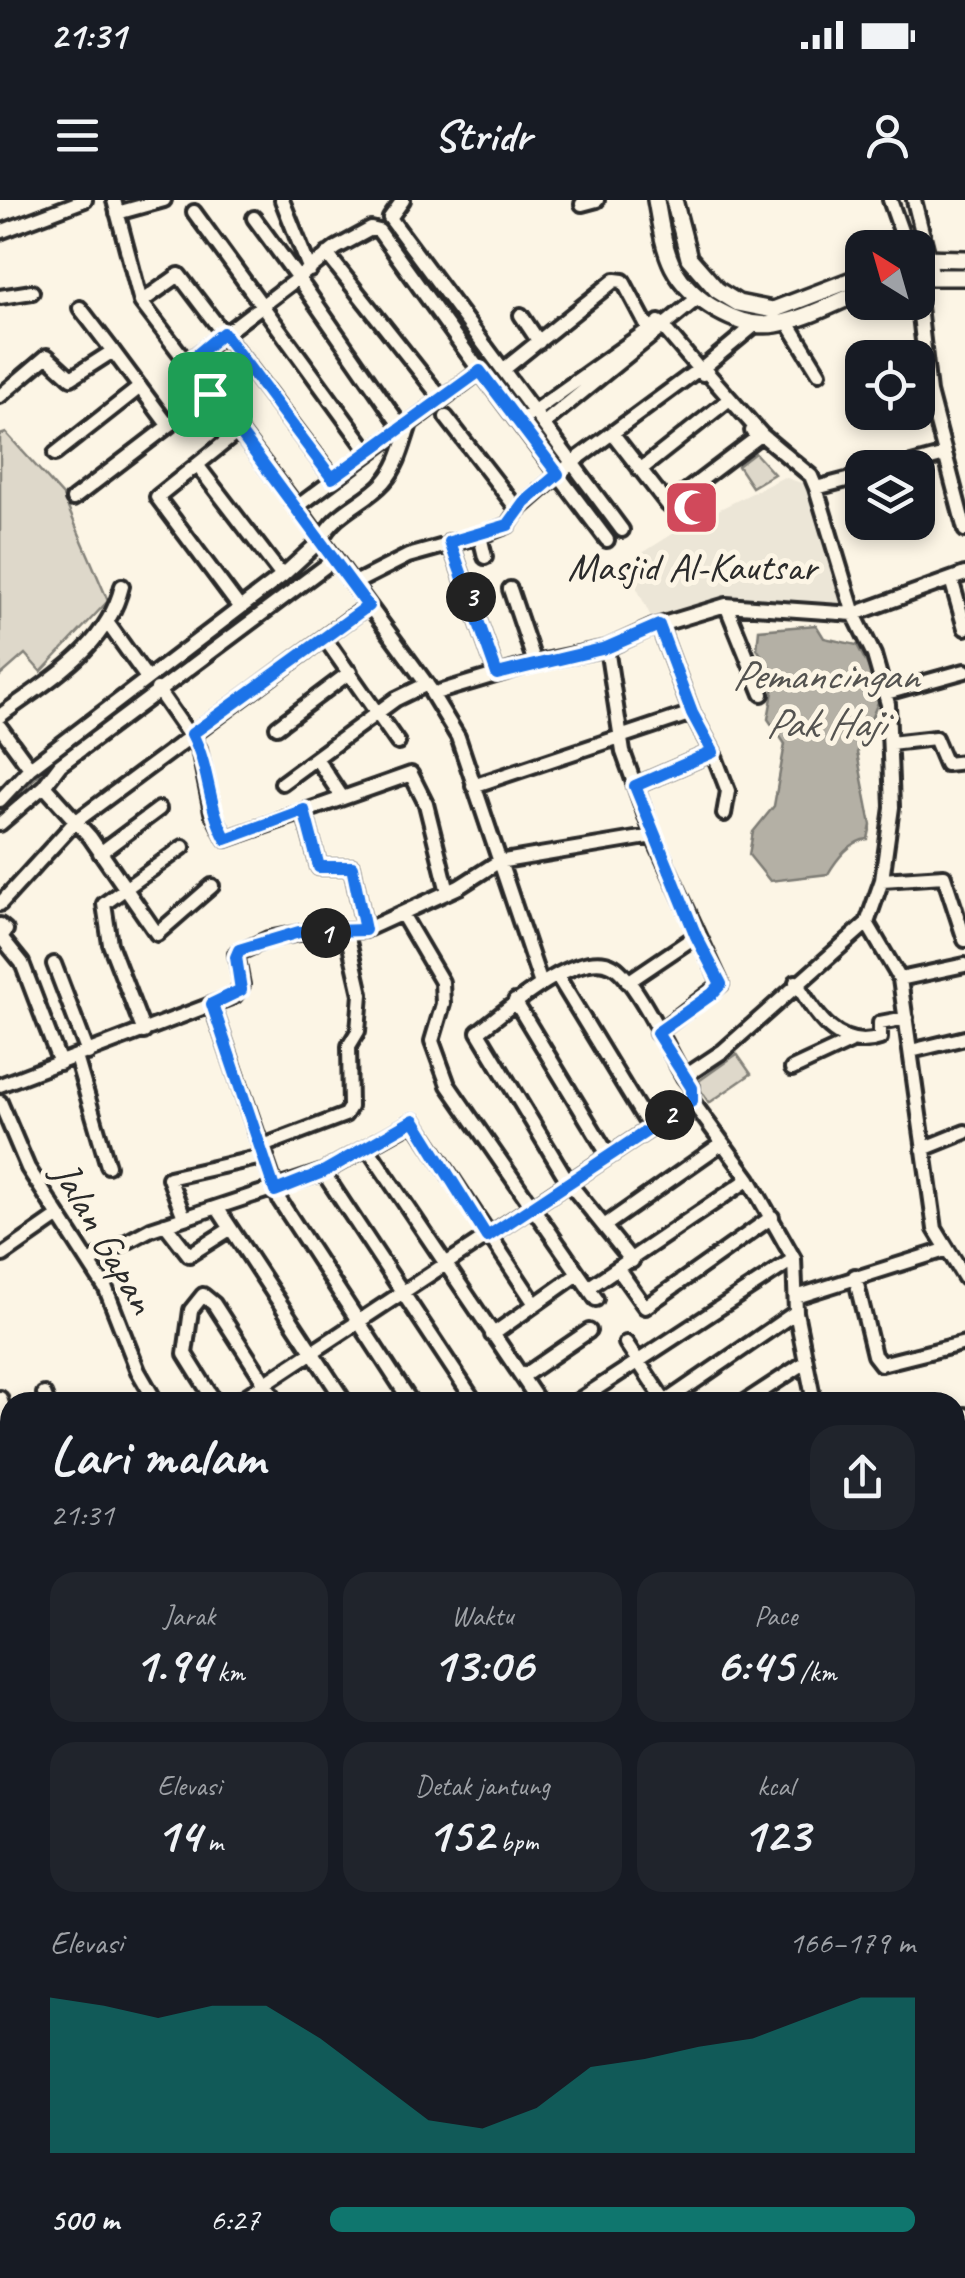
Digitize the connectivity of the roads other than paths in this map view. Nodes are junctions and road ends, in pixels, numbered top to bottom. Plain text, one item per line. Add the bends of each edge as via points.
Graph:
1 (85, 200) edge
2 (164, 200) edge
3 (282, 200) edge
4 (404, 200) edge
5 (597, 200) edge
6 (656, 200) edge
7 (674, 200) edge
8 (890, 200) edge
9 (914, 200) edge
10 (582, 204) dead end
11 (116, 206) edge
12 (194, 212) dead end
13 (254, 218) dead end
14 (901, 230) edge
15 (919, 230) edge
16 (0, 232) edge
17 (327, 254) junction
18 (935, 258) edge
19 (965, 259) edge
20 (304, 274) junction
21 (935, 276) edge
22 (965, 277) edge
23 (845, 282) edge
24 (32, 292) dead end
25 (0, 297) edge
26 (699, 297) junction
27 (845, 299) edge
28 (142, 302) junction
29 (260, 304) junction
30 (80, 308) dead end
31 (521, 315) dead end
32 (921, 320) edge
33 (787, 321) junction
34 (756, 324) junction
35 (657, 326) junction
36 (223, 333) junction
37 (539, 342) junction
38 (114, 351) junction
39 (188, 362) junction
40 (502, 370) junction
41 (700, 370) junction
42 (480, 371) junction
43 (818, 374) dead end
44 (140, 387) junction
45 (0, 394) edge
46 (210, 394) junction
47 (440, 398) junction
48 (727, 402) junction
49 (446, 417) dead end
50 (538, 418) junction
51 (519, 422) junction
52 (168, 425) junction
53 (407, 425) junction
54 (240, 431) junction
55 (613, 434) junction
56 (368, 451) junction
57 (55, 454) dead end
58 (944, 456) junction
59 (935, 458) edge
60 (196, 465) junction
61 (565, 468) junction
62 (640, 470) junction
63 (332, 478) junction
64 (845, 480) edge
65 (816, 488) junction
66 (73, 500) dead end
67 (666, 504) junction
68 (297, 507) junction
69 (518, 510) junction
70 (675, 521) dead end
71 (622, 530) dead end
72 (965, 530) edge
73 (480, 536) junction
74 (321, 540) junction
75 (607, 540) dead end
76 (450, 542) junction
77 (486, 557) dead end
78 (335, 559) junction
79 (965, 574) edge
80 (282, 576) junction
81 (951, 580) junction
82 (353, 584) junction
83 (122, 586) dead end
84 (510, 589) dead end
85 (726, 605) junction
86 (368, 606) junction
87 (240, 608) junction
88 (854, 614) junction
89 (108, 625) junction
90 (659, 625) junction
91 (965, 628) edge
92 (326, 640) junction
93 (606, 648) junction
94 (535, 663) junction
95 (965, 670) edge
96 (350, 672) junction
97 (497, 674) junction
98 (152, 683) junction
99 (886, 693) junction
100 (762, 694) dead end
101 (380, 711) junction
102 (692, 713) junction
103 (0, 716) edge
104 (0, 727) edge
105 (277, 727) dead end
106 (192, 734) junction
107 (621, 738) junction
108 (398, 742) dead end
109 (890, 743) junction
110 (713, 752) junction
111 (965, 762) edge
112 (320, 764) dead end
113 (30, 768) junction
114 (282, 783) dead end
115 (44, 786) junction
116 (473, 786) junction
117 (635, 786) junction
118 (342, 797) junction
119 (0, 800) edge
120 (159, 809) dead end
121 (304, 810) junction
122 (724, 814) dead end
123 (75, 822) junction
124 (0, 824) edge
125 (653, 836) junction
126 (183, 847) dead end
127 (100, 852) junction
128 (498, 862) junction
129 (882, 880) junction
130 (212, 886) dead end
131 (124, 889) junction
132 (448, 892) junction
133 (0, 904) edge
134 (962, 910) edge
135 (402, 914) junction
136 (867, 922) junction
137 (0, 925) edge
138 (365, 930) junction
139 (347, 933) junction
140 (696, 936) junction
141 (965, 940) edge
142 (54, 964) dead end
143 (965, 965) edge
144 (558, 977) junction
145 (900, 979) junction
146 (628, 982) junction
147 (796, 982) junction
148 (541, 984) junction
149 (515, 1000) junction
150 (212, 1004) junction
151 (906, 1018) junction
152 (144, 1032) junction
153 (657, 1033) junction
154 (965, 1038) edge
155 (850, 1042) junction
156 (911, 1052) junction
157 (82, 1055) junction
158 (60, 1063) junction
159 (792, 1069) dead end
160 (684, 1077) junction
161 (0, 1084) edge
162 (692, 1101) junction
163 (0, 1102) edge
164 (650, 1128) junction
165 (965, 1132) edge
166 (721, 1144) junction
167 (367, 1147) junction
168 (923, 1149) junction
169 (264, 1151) junction
170 (609, 1156) junction
171 (108, 1166) dead end
172 (323, 1172) junction
173 (749, 1179) junction
174 (569, 1183) junction
175 (275, 1191) junction
176 (530, 1208) junction
177 (218, 1210) junction
178 (59, 1216) junction
179 (772, 1217) junction
180 (184, 1218) junction
181 (165, 1224) junction
182 (606, 1224) junction
183 (230, 1228) junction
184 (487, 1237) junction
185 (945, 1250) junction
186 (3, 1254) dead end
187 (794, 1259) junction
188 (632, 1261) junction
189 (89, 1262) junction
190 (445, 1265) junction
191 (618, 1270) junction
192 (578, 1274) junction
193 (855, 1276) junction
194 (965, 1278) edge
195 (402, 1293) junction
196 (796, 1297) junction
197 (535, 1304) junction
198 (796, 1312) junction
199 (358, 1323) junction
200 (589, 1331) dead end
201 (492, 1335) junction
202 (626, 1343) dead end
203 (965, 1344) edge
204 (312, 1353) junction
205 (638, 1361) junction
206 (806, 1362) junction
207 (522, 1377) junction
208 (264, 1384) junction
209 (151, 1392) edge
210 (208, 1392) edge
211 (252, 1392) edge
212 (270, 1392) edge
213 (338, 1392) edge
214 (404, 1392) edge
215 (468, 1392) edge
216 (532, 1392) edge
217 (603, 1392) edge
218 (658, 1392) edge
219 (680, 1392) edge
220 (760, 1392) edge
221 (812, 1392) edge

1 - 16 street
2 - 11 street
3 - 20 street
4 - 40 street via 390,218
5 - 10 street
6 - 26 main road via 672,266
7 - 23 main road via 688,258 738,303 773,310
8 - 14 street
9 - 15 street
11 - 28 street
12 - 29 street
13 - 20 street
17 - 20 street
17 - 42 street via 380,231
17 - 47 street
18 - 19 main road
20 - 29 street
20 - 53 street
21 - 22 main road
24 - 25 street
26 - 34 main road
26 - 35 street
27 - 33 main road
28 - 36 street via 177,274
28 - 39 street
29 - 36 street
29 - 56 street
30 - 38 street
31 - 37 street
32 - 58 street
33 - 34 main road
33 - 43 street
34 - 65 street via 703,368
35 - 37 street via 619,279
35 - 41 street
35 - 50 street
36 - 39 street
36 - 63 street
37 - 40 street
38 - 44 street
38 - 45 street via 71,378 46,356
39 - 46 street
40 - 50 street
41 - 48 street
41 - 55 street
42 - 47 street
42 - 51 street
44 - 52 street
44 - 57 street
46 - 52 street
46 - 54 street
47 - 53 street
48 - 62 street
48 - 67 street via 758,438
49 - 69 street
50 - 51 street
50 - 61 street
51 - 61 street
52 - 66 street
53 - 56 street
53 - 74 street via 394,469 333,520
54 - 60 street
54 - 68 street
55 - 61 street
55 - 62 street
56 - 63 street
58 - 59 street
58 - 72 street
60 - 80 street
60 - 87 street via 156,497
61 - 69 street
61 - 71 street
61 - 75 street
62 - 67 street
63 - 68 street
64 - 65 street
65 - 88 street
67 - 70 street
68 - 74 street
69 - 73 street via 508,525
73 - 76 street
73 - 77 street
74 - 78 street
74 - 80 street
76 - 82 street
76 - 97 street
78 - 82 street
78 - 98 street
79 - 81 street
80 - 87 street
81 - 88 street
81 - 91 street
82 - 86 street
83 - 89 street
84 - 94 street
85 - 88 street
85 - 90 street
85 - 100 street
86 - 92 street
86 - 101 street via 429,687
87 - 98 street
88 - 99 street
89 - 98 street
89 - 103 street
90 - 93 street
90 - 102 street
92 - 96 street
92 - 106 street
93 - 94 street
93 - 107 street
94 - 97 street
95 - 99 street
96 - 101 street
96 - 105 street
97 - 116 street via 432,694 458,737
98 - 106 street
98 - 113 street
98 - 115 street
99 - 109 street
101 - 108 street
101 - 114 street
102 - 107 street
102 - 110 street
104 - 113 street
106 - 121 street via 212,812 228,840
106 - 123 street
107 - 116 street
107 - 117 street
109 - 111 street via 935,738 946,764
109 - 129 street via 892,807
110 - 117 street
110 - 122 street via 728,791
112 - 118 street
113 - 119 street
115 - 123 street
115 - 124 street
116 - 128 street
117 - 125 street
118 - 121 street
118 - 132 street via 411,774 426,804
120 - 127 street
121 - 138 street via 319,867 352,867
123 - 127 street
123 - 133 street
125 - 128 street
125 - 140 street
126 - 131 street
127 - 131 street
128 - 132 street
128 - 148 street
129 - 134 street via 944,876
129 - 136 street
130 - 131 street via 157,934
131 - 152 street via 104,904 103,916
132 - 135 street
134 - 141 street
135 - 138 street
135 - 176 street via 442,982 432,1040 448,1085
136 - 145 street
136 - 147 street
137 - 158 street via 22,963
138 - 139 street
139 - 150 street via 299,932 239,950 241,990
139 - 169 street via 361,994 358,1031 348,1046 350,1107
140 - 146 street
140 - 153 street via 721,984
142 - 157 street
143 - 145 street
144 - 146 street via 593,962 612,964
144 - 148 street
144 - 164 street
145 - 151 street
146 - 153 street
147 - 155 street via 819,1017
147 - 160 street via 724,1051
148 - 149 street
149 - 170 street
149 - 174 street via 478,1032
150 - 152 street
150 - 169 street
151 - 155 street via 880,1023 880,1038
151 - 156 street
152 - 157 street
153 - 160 street
154 - 156 street
155 - 159 street
156 - 168 street
157 - 158 street
157 - 171 street
158 - 161 street
160 - 162 street
162 - 164 street
162 - 166 street
163 - 178 street, Jalan Gapan via 28,1168
164 - 170 street
165 - 168 street
166 - 173 street
166 - 182 street
167 - 172 street
167 - 184 street via 414,1120
167 - 190 street
168 - 185 street via 935,1229
169 - 175 street
169 - 180 street via 169,1178
170 - 174 street
172 - 175 street
172 - 195 street
173 - 179 street
173 - 188 street
174 - 176 street
174 - 182 street
175 - 177 street
175 - 199 street
176 - 184 street
176 - 192 street
177 - 180 street
177 - 183 street
178 - 186 street
178 - 189 street, Jalan Gapan
179 - 187 street
179 - 191 street via 645,1307
180 - 181 street
181 - 183 street via 189,1255
181 - 189 street
182 - 188 street
183 - 204 street
184 - 190 street
184 - 197 street
185 - 193 street
185 - 194 street
187 - 196 street
187 - 205 street
188 - 191 street
189 - 209 street, Jalan Gapan
190 - 195 street
190 - 201 street
191 - 192 street via 592,1293
192 - 197 street
193 - 196 street
193 - 203 street via 881,1364
195 - 199 street
195 - 215 street
196 - 198 street
197 - 201 street
198 - 206 street
198 - 219 street
199 - 204 street
199 - 214 street
200 - 207 street
201 - 207 street
202 - 205 street
204 - 208 street
204 - 213 street
205 - 217 street
205 - 218 street
206 - 220 street
206 - 221 street
207 - 216 street
208 - 210 street via 208,1296 191,1310 184,1354
208 - 211 street
208 - 212 street

